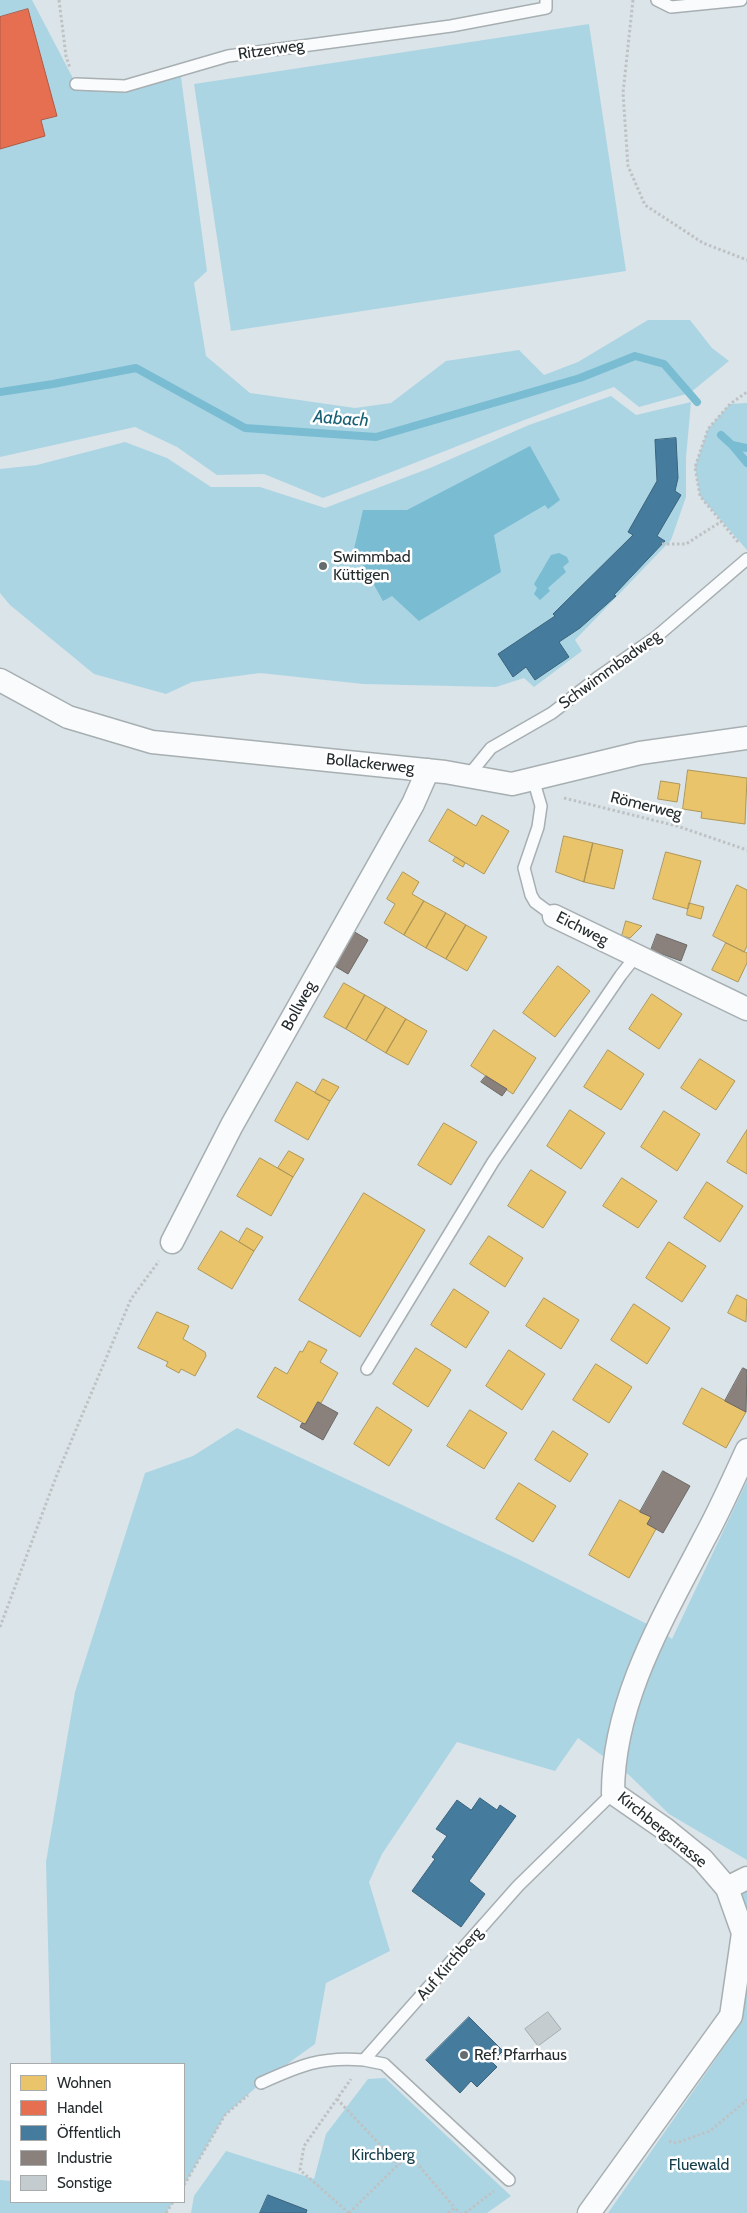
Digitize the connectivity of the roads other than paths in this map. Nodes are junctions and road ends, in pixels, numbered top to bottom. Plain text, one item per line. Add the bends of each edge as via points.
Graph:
1 (546, 0) edge
2 (657, 0) edge
3 (741, 0) edge
4 (76, 84) road end
5 (747, 559) edge
6 (0, 680) edge
7 (747, 738) edge
8 (428, 770) junction
9 (469, 775) junction
10 (535, 785) junction
11 (554, 916) joint
12 (636, 956) junction
13 (747, 1010) edge
14 (172, 1242) road end
15 (367, 1369) dead end
16 (747, 1450) edge
17 (613, 1793) junction
18 (747, 1878) edge
19 (727, 1888) junction
20 (364, 2060) junction
21 (261, 2083) road end
22 (509, 2180) road end
23 (589, 2213) edge

1 - 4 lane, Ritzerweg via 546,8 451,26 228,56 125,86
2 - 3 lane via 671,7
5 - 9 lane, Schwimmbadweg via 656,637 552,713 491,748
6 - 8 street, Bollackerweg via 68,717 152,742
7 - 10 street, Bollackerweg via 640,754
8 - 9 street, Bollackerweg
8 - 14 street, Bollweg via 413,804 232,1125
9 - 10 street, Bollackerweg
10 - 11 lane, Eichweg via 541,806 538,828 524,868 535,902
11 - 12 street, Eichweg
12 - 13 street, Eichweg
12 - 15 lane via 494,1162
16 - 17 street, Kirchbergstrasse via 657,1629 624,1713 613,1765
17 - 19 street, Kirchbergstrasse via 702,1859
17 - 20 lane, Auf Kirchberg via 518,1886
18 - 19 street
19 - 23 street, Kirchbergstrasse via 743,1933 731,2016
20 - 21 lane via 341,2058 304,2064
20 - 22 lane via 384,2064

